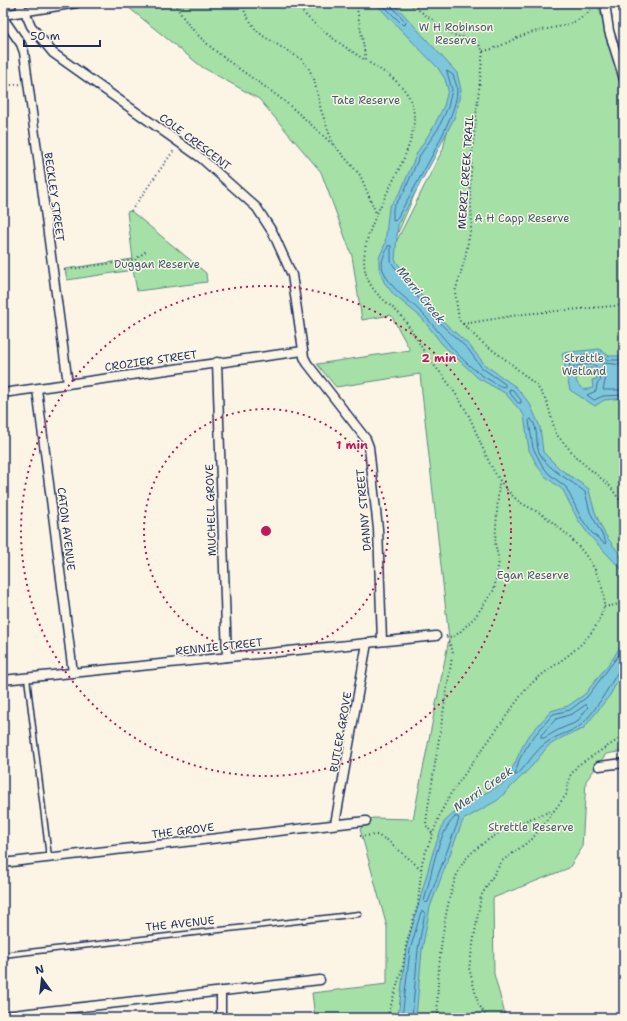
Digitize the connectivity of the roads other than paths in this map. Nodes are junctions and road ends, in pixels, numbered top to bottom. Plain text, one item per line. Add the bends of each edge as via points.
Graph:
1 (20, 3) edge
2 (77, 3) edge
3 (605, 3) edge
4 (23, 12) junction
5 (3, 17) edge
6 (624, 79) edge
7 (303, 351) junction
8 (217, 362) junction
9 (68, 384) junction
10 (37, 388) junction
11 (3, 393) edge
12 (436, 636) road end
13 (382, 641) junction
14 (368, 643) junction
15 (227, 657) junction
16 (73, 673) junction
17 (27, 678) junction
18 (3, 680) edge
19 (624, 762) edge
20 (598, 766) dead end
21 (366, 821) dead end
22 (335, 824) junction
23 (49, 857) junction
24 (3, 863) edge
25 (359, 914) dead end
26 (3, 955) edge
27 (320, 980) dead end
28 (221, 992) junction
29 (3, 1016) edge
30 (221, 1018) edge

1 - 4 street, COLE CRESCENT
2 - 4 street
3 - 6 street via 609,31
4 - 5 street
4 - 7 street, COLE CRESCENT via 53,53 207,163 252,203 273,234 294,284
5 - 9 street, BECKLEY STREET via 22,48
7 - 8 street, CROZIER STREET
7 - 13 street, DANNY STREET via 307,364 366,439 369,448 378,529
8 - 9 street, CROZIER STREET
8 - 15 street, MUCHELL GROVE
9 - 10 street, CROZIER STREET
10 - 11 street, CROZIER STREET
10 - 16 street, CATON AVENUE
12 - 13 street, RENNIE STREET
13 - 14 street, RENNIE STREET
14 - 15 street, RENNIE STREET
14 - 22 street, BUTLER GROVE
15 - 16 street, RENNIE STREET
16 - 17 street, RENNIE STREET
17 - 18 street, RENNIE STREET
17 - 23 lane
19 - 20 street
21 - 22 street, THE GROVE
22 - 23 street, THE GROVE
23 - 24 street, THE GROVE
25 - 26 lane, THE AVENUE
27 - 28 street
28 - 29 street
28 - 30 street

